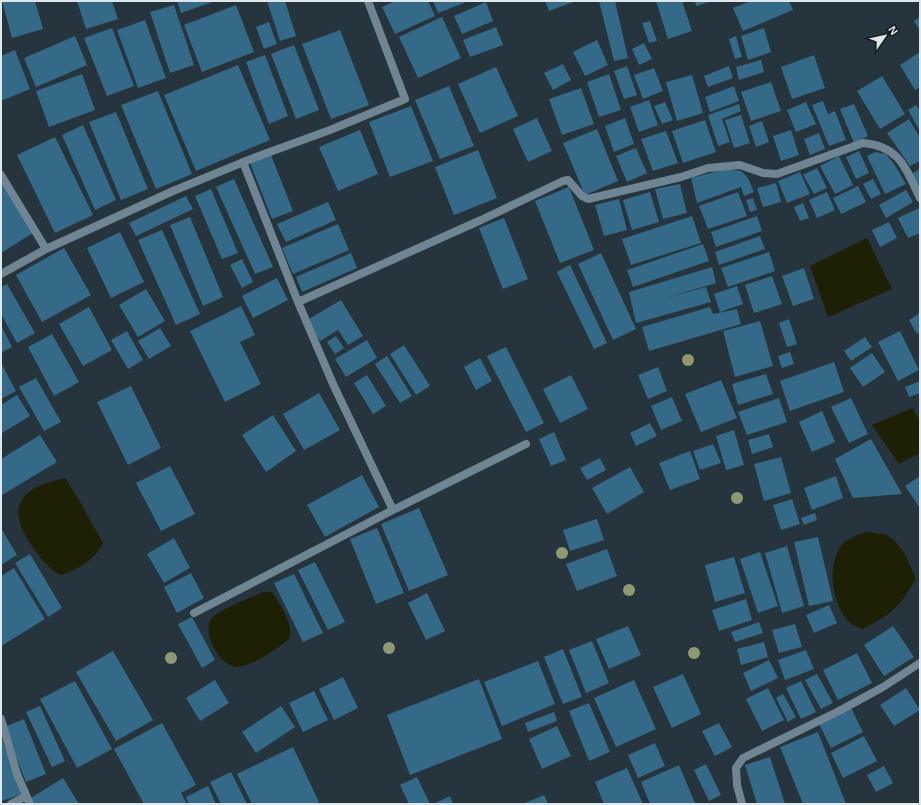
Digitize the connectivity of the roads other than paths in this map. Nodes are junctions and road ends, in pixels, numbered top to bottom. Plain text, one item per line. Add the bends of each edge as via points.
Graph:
1 (368, 1) edge
2 (243, 162) junction
3 (1, 175) edge
4 (920, 198) edge
5 (46, 248) junction
6 (1, 274) edge
7 (298, 302) junction
8 (526, 444) dead end
9 (393, 510) junction
10 (194, 613) dead end
11 (920, 663) edge
12 (1, 719) edge
13 (28, 800) edge
14 (11, 804) edge
15 (742, 804) edge

1 - 2 street via 405,99
2 - 5 street
2 - 7 street
3 - 5 street
4 - 7 street via 905,167 892,152 878,144 864,143 777,174 740,166 708,168 588,199 568,180 562,181
5 - 6 street
7 - 9 street
8 - 9 street
9 - 10 street
11 - 15 street via 839,711 743,758 736,768
12 - 13 street via 17,774
13 - 14 street

